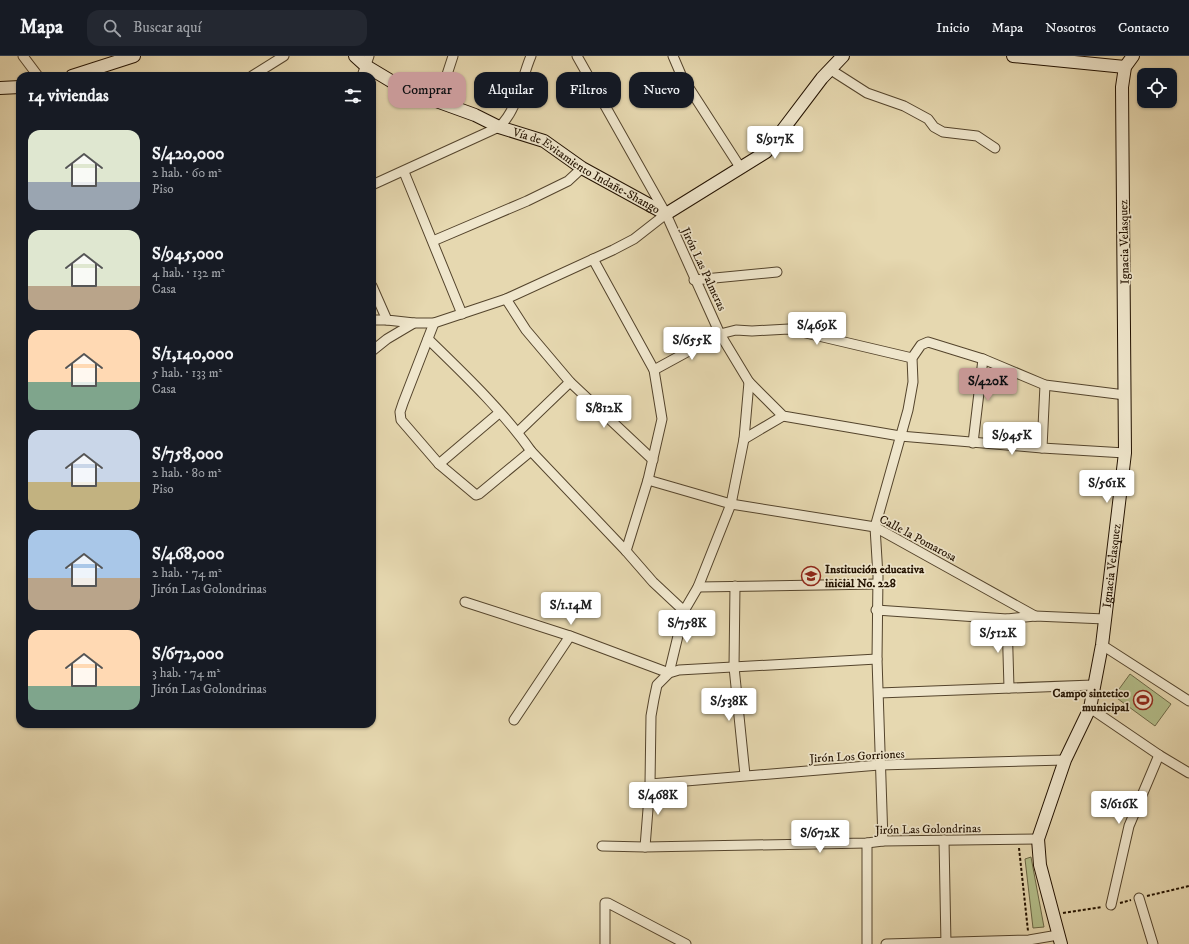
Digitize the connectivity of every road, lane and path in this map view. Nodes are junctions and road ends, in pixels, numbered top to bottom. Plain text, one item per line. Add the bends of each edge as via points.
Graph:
1 (23, 56) edge
2 (134, 56) edge
3 (284, 56) edge
4 (355, 56) edge
5 (453, 56) edge
6 (531, 56) edge
7 (577, 56) edge
8 (673, 56) edge
9 (843, 56) edge
10 (1013, 56) edge
11 (1133, 56) edge
12 (365, 66) edge
13 (1125, 66) junction
14 (831, 70) junction
15 (35, 72) edge
16 (84, 72) edge
17 (258, 72) edge
18 (375, 72) edge
19 (376, 72) edge
20 (448, 72) edge
21 (388, 79) edge
22 (16, 87) edge
23 (0, 88) edge
24 (455, 108) edge
25 (499, 127) junction
26 (996, 148) dead end
27 (740, 167) junction
28 (582, 168) junction
29 (404, 172) junction
30 (376, 183) edge
31 (666, 214) junction
32 (433, 242) junction
33 (593, 259) junction
34 (777, 272) dead end
35 (694, 280) junction
36 (376, 295) edge
37 (506, 300) junction
38 (462, 314) junction
39 (376, 320) edge
40 (387, 320) junction
41 (414, 323) junction
42 (434, 323) junction
43 (720, 334) junction
44 (428, 339) junction
45 (376, 348) edge
46 (912, 358) junction
47 (983, 359) junction
48 (654, 370) junction
49 (570, 382) junction
50 (749, 382) junction
51 (1045, 385) junction
52 (1125, 395) junction
53 (499, 413) junction
54 (783, 416) junction
55 (518, 432) junction
56 (900, 436) junction
57 (744, 439) junction
58 (973, 443) junction
59 (1042, 448) junction
60 (531, 451) junction
61 (1125, 453) junction
62 (653, 460) junction
63 (439, 464) junction
64 (648, 480) junction
65 (731, 504) junction
66 (875, 527) junction
67 (626, 551) junction
68 (878, 584) junction
69 (735, 586) junction
70 (698, 587) junction
71 (465, 602) dead end
72 (876, 610) junction
73 (684, 611) junction
74 (1035, 616) junction
75 (1008, 619) junction
76 (1104, 619) junction
77 (570, 636) junction
78 (1102, 645) junction
79 (877, 659) junction
80 (734, 667) junction
81 (669, 673) junction
82 (1093, 685) junction
83 (1009, 688) junction
84 (879, 693) junction
85 (1189, 701) edge
86 (1090, 708) junction
87 (514, 720) dead end
88 (1159, 755) junction
89 (1065, 760) junction
90 (879, 765) junction
91 (1189, 773) edge
92 (745, 775) junction
93 (650, 784) junction
94 (1018, 839) junction
95 (1038, 839) junction
96 (944, 840) junction
97 (883, 841) junction
98 (867, 843) junction
99 (602, 846) dead end
100 (645, 847) junction
101 (1139, 898) dead end
102 (1111, 906) dead end
103 (1029, 940) junction
104 (1060, 940) edge
105 (946, 943) edge
106 (605, 944) edge
107 (686, 944) edge
108 (867, 944) edge
109 (886, 944) edge
110 (1152, 944) edge

1 - 15 street
2 - 16 main road
3 - 17 street
4 - 12 main road, Vía de Evitamiento Indañe-Shango
5 - 20 street
6 - 25 street via 513,109 508,119
7 - 31 street, Jirón Las Palmeras
8 - 27 street via 682,77
9 - 14 main road, Vía de Evitamiento Indañe-Shango
10 - 13 main road
11 - 13 main road
12 - 18 main road, Vía de Evitamiento Indañe-Shango
13 - 52 main road, Ignacia Velasquez via 1122,87
14 - 26 street via 867,93 904,106 928,119 934,127 943,132 977,136
14 - 27 main road, Vía de Evitamiento Indañe-Shango via 806,98 766,152
19 - 21 main road, Vía de Evitamiento Indañe-Shango
22 - 23 main road
24 - 25 main road, Vía de Evitamiento Indañe-Shango
25 - 28 main road, Vía de Evitamiento Indañe-Shango via 544,141
25 - 29 street
27 - 31 main road, Vía de Evitamiento Indañe-Shango
28 - 31 main road, Vía de Evitamiento Indañe-Shango
28 - 32 street via 568,181
29 - 30 street
29 - 32 street
31 - 33 street via 634,239
31 - 35 street, Jirón Las Palmeras
32 - 38 street
33 - 37 street
33 - 48 street
34 - 35 street
35 - 43 street, Jirón Las Palmeras
36 - 40 street
37 - 38 street
37 - 49 street via 526,330
38 - 42 street
39 - 40 street
40 - 41 street
41 - 42 street
41 - 45 street
42 - 44 street
43 - 46 street via 736,330 789,329
43 - 48 street
43 - 50 street, Jirón Las Palmeras
44 - 53 street
44 - 63 street via 400,412 401,420
46 - 47 street via 921,345 928,342
46 - 56 street via 913,382
47 - 51 street
47 - 58 street
48 - 62 street via 662,419
49 - 55 street
49 - 62 street
50 - 54 street, Jirón Las Palmeras
50 - 57 street
51 - 52 street
51 - 59 street
52 - 61 main road, Ignacia Velasquez
53 - 55 street
53 - 63 street
54 - 56 street
54 - 57 street
55 - 60 street
56 - 58 street
56 - 66 street
57 - 65 street
58 - 59 street
59 - 61 street
60 - 63 street via 476,495
60 - 67 street
61 - 76 main road, Ignacia Velasquez
62 - 64 street
64 - 65 street, Calle la Pomarosa
64 - 67 street
65 - 66 street, Calle la Pomarosa
65 - 70 street
66 - 68 street
66 - 74 street, Calle la Pomarosa
67 - 73 street via 653,582
68 - 69 street
68 - 72 street
69 - 70 street
69 - 80 street
70 - 73 street
71 - 77 street
72 - 75 street
72 - 79 street
73 - 81 street
74 - 75 street
74 - 76 street
75 - 83 street
76 - 78 main road, Ignacia Velasquez
77 - 81 street
77 - 87 street
78 - 82 main road, Ignacia Velasquez
78 - 85 street
79 - 80 street
79 - 84 street
80 - 81 street via 679,670
80 - 92 street
81 - 93 street via 657,685 651,716
82 - 83 street
82 - 86 main road, Ignacia Velasquez
83 - 84 street
84 - 90 street
86 - 88 street
86 - 89 main road, Ignacia Velasquez
88 - 91 street
88 - 102 street via 1129,826
89 - 90 street, Jirón Los Gorriones
89 - 95 main road, Ignacia Velasquez
90 - 92 street, Jirón Los Gorriones
90 - 97 street
92 - 93 street, Jirón Los Gorriones
93 - 100 street
94 - 95 street, Jirón Las Golondrinas
94 - 96 street, Jirón Las Golondrinas
94 - 103 path
95 - 104 main road, Ignacia Velasquez via 1040,865
96 - 97 street, Jirón Las Golondrinas
96 - 105 street
97 - 98 street, Jirón Las Golondrinas
98 - 100 street, Jirón Las Golondrinas
98 - 108 street
99 - 100 street, Jirón Las Golondrinas
101 - 110 street
103 - 104 street
103 - 105 street
105 - 109 street
106 - 107 street via 605,904 608,903

